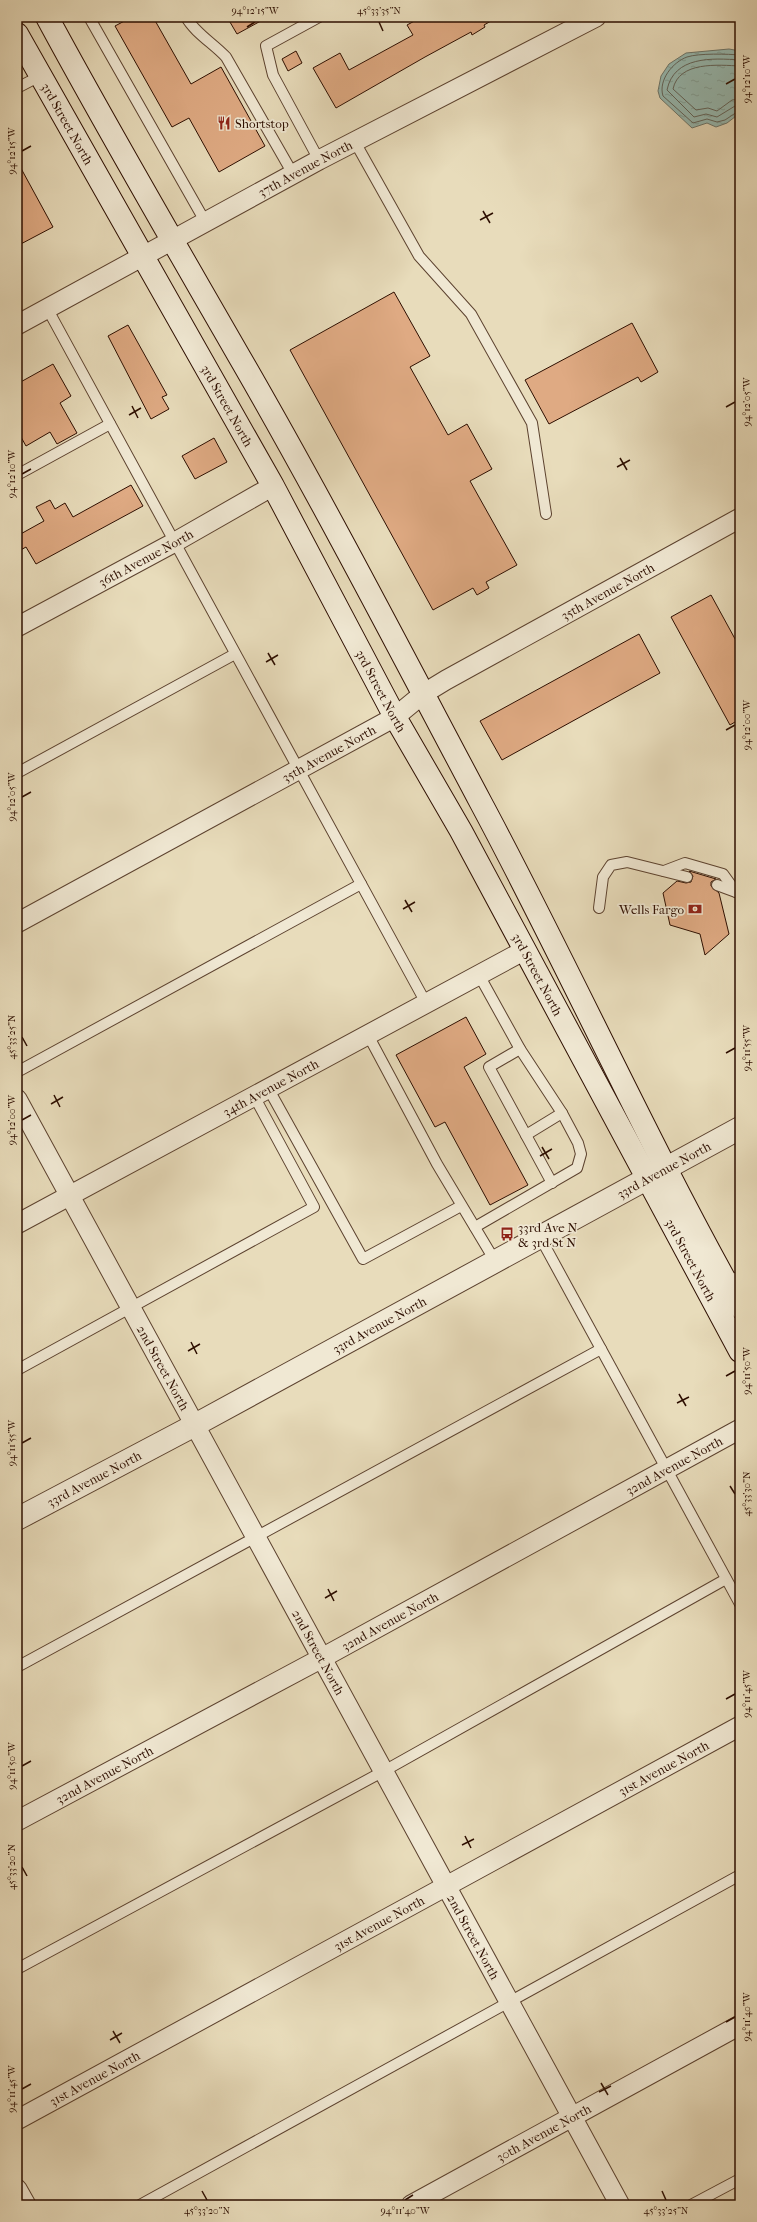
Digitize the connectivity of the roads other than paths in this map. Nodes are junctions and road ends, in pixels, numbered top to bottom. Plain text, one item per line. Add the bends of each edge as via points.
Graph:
1 (47, 17) edge
2 (89, 17) edge
3 (186, 17) edge
4 (319, 17) edge
5 (596, 17) edge
6 (17, 34) edge
7 (40, 76) junction
8 (17, 88) edge
9 (355, 142) junction
10 (319, 160) junction
11 (293, 174) junction
12 (206, 222) junction
13 (172, 241) junction
14 (143, 258) junction
15 (47, 308) junction
16 (17, 324) edge
17 (110, 424) junction
18 (17, 475) edge
19 (273, 486) junction
20 (546, 514) dead end
21 (740, 518) edge
22 (175, 542) junction
23 (17, 627) edge
24 (235, 654) junction
25 (423, 694) junction
26 (395, 717) junction
27 (299, 770) junction
28 (17, 773) edge
29 (664, 871) junction
30 (687, 877) dead end
31 (361, 884) junction
32 (717, 885) dead end
33 (738, 893) edge
34 (599, 908) dead end
35 (17, 923) edge
36 (524, 950) junction
37 (479, 975) junction
38 (426, 1004) junction
39 (368, 1035) junction
40 (520, 1049) junction
41 (17, 1072) edge
42 (261, 1092) junction
43 (17, 1100) edge
44 (562, 1113) junction
45 (740, 1128) edge
46 (526, 1135) junction
47 (657, 1172) junction
48 (552, 1183) junction
49 (69, 1195) junction
50 (462, 1206) junction
51 (17, 1224) edge
52 (475, 1227) junction
53 (540, 1236) junction
54 (495, 1261) junction
55 (733, 1280) edge
56 (740, 1307) edge
57 (131, 1308) junction
58 (601, 1349) junction
59 (740, 1351) edge
60 (17, 1370) edge
61 (195, 1425) junction
62 (740, 1429) edge
63 (667, 1470) junction
64 (17, 1519) edge
65 (256, 1537) junction
66 (726, 1579) junction
67 (740, 1604) edge
68 (322, 1658) junction
69 (17, 1667) edge
70 (740, 1726) edge
71 (384, 1772) junction
72 (17, 1821) edge
73 (740, 1875) edge
74 (446, 1886) junction
75 (17, 1969) edge
76 (509, 2001) junction
77 (740, 2025) edge
78 (572, 2117) junction
79 (17, 2120) edge
80 (740, 2178) edge
81 (17, 2189) edge
82 (26, 2205) edge
83 (140, 2205) edge
84 (411, 2205) edge
85 (620, 2205) edge
86 (691, 2205) edge

1 - 13 main road, 3rd Street North via 130,170
2 - 12 lane
3 - 11 lane via 197,31 214,43 226,57
4 - 10 lane via 266,46 273,75
5 - 9 street, 37th Avenue North
6 - 7 main road, 3rd Street North
7 - 8 lane
7 - 14 main road, 3rd Street North
9 - 10 street, 37th Avenue North
9 - 20 lane via 419,256 472,314 532,423
10 - 11 street, 37th Avenue North
11 - 12 street, 37th Avenue North
12 - 13 street, 37th Avenue North
13 - 14 street, 37th Avenue North
13 - 25 main road, 3rd Street North via 260,393
14 - 15 street, 37th Avenue North
14 - 19 main road, 3rd Street North
15 - 16 street, 37th Avenue North
15 - 17 lane
17 - 18 lane
17 - 22 lane
19 - 22 street, 36th Avenue North
19 - 26 main road, 3rd Street North
21 - 25 street, 35th Avenue North
22 - 23 street, 36th Avenue North
22 - 24 lane
24 - 27 lane
24 - 28 lane
25 - 26 street, 35th Avenue North
25 - 47 main road, 3rd Street North via 534,902
26 - 27 street, 35th Avenue North
26 - 36 main road, 3rd Street North via 462,832
27 - 31 lane
27 - 35 street, 35th Avenue North
29 - 30 lane
29 - 33 lane via 685,863 723,874
29 - 34 lane via 627,862 611,865 602,881
31 - 38 lane
31 - 41 lane
32 - 33 lane
36 - 37 street, 34th Avenue North
36 - 47 main road, 3rd Street North
37 - 38 street, 34th Avenue North
37 - 40 lane
38 - 39 street, 34th Avenue North
39 - 42 street, 34th Avenue North
39 - 50 lane
40 - 44 lane
40 - 46 lane via 489,1067
42 - 49 street, 34th Avenue North
42 - 50 lane via 363,1259
42 - 57 lane via 314,1207
43 - 49 street, 2nd Street North
44 - 46 lane
44 - 48 lane via 581,1154 577,1168
45 - 47 main road, 33rd Avenue North
46 - 48 lane
47 - 53 main road, 33rd Avenue North
47 - 55 main road, 3rd Street North
47 - 59 main road, 3rd Street North
48 - 52 lane
49 - 51 street, 34th Avenue North
49 - 57 street, 2nd Street North
50 - 52 lane
52 - 54 lane
53 - 54 main road, 33rd Avenue North
53 - 58 lane
54 - 61 main road, 33rd Avenue North
55 - 56 main road, 3rd Street North
57 - 60 lane
57 - 61 street, 2nd Street North
58 - 63 lane
58 - 65 lane
61 - 64 main road, 33rd Avenue North
61 - 65 street, 2nd Street North
62 - 63 street, 32nd Avenue North
63 - 66 lane
63 - 68 street, 32nd Avenue North
65 - 68 street, 2nd Street North
65 - 69 lane
66 - 67 lane
66 - 71 lane
68 - 71 street, 2nd Street North
68 - 72 street, 32nd Avenue North
70 - 74 street, 31st Avenue North
71 - 74 street, 2nd Street North
71 - 75 lane
73 - 76 lane
74 - 76 street, 2nd Street North
74 - 79 street, 31st Avenue North
76 - 78 street, 2nd Street North
76 - 83 lane
77 - 78 street, 30th Avenue North
78 - 84 street, 30th Avenue North
78 - 85 street, 2nd Street North
80 - 86 lane
81 - 82 street

